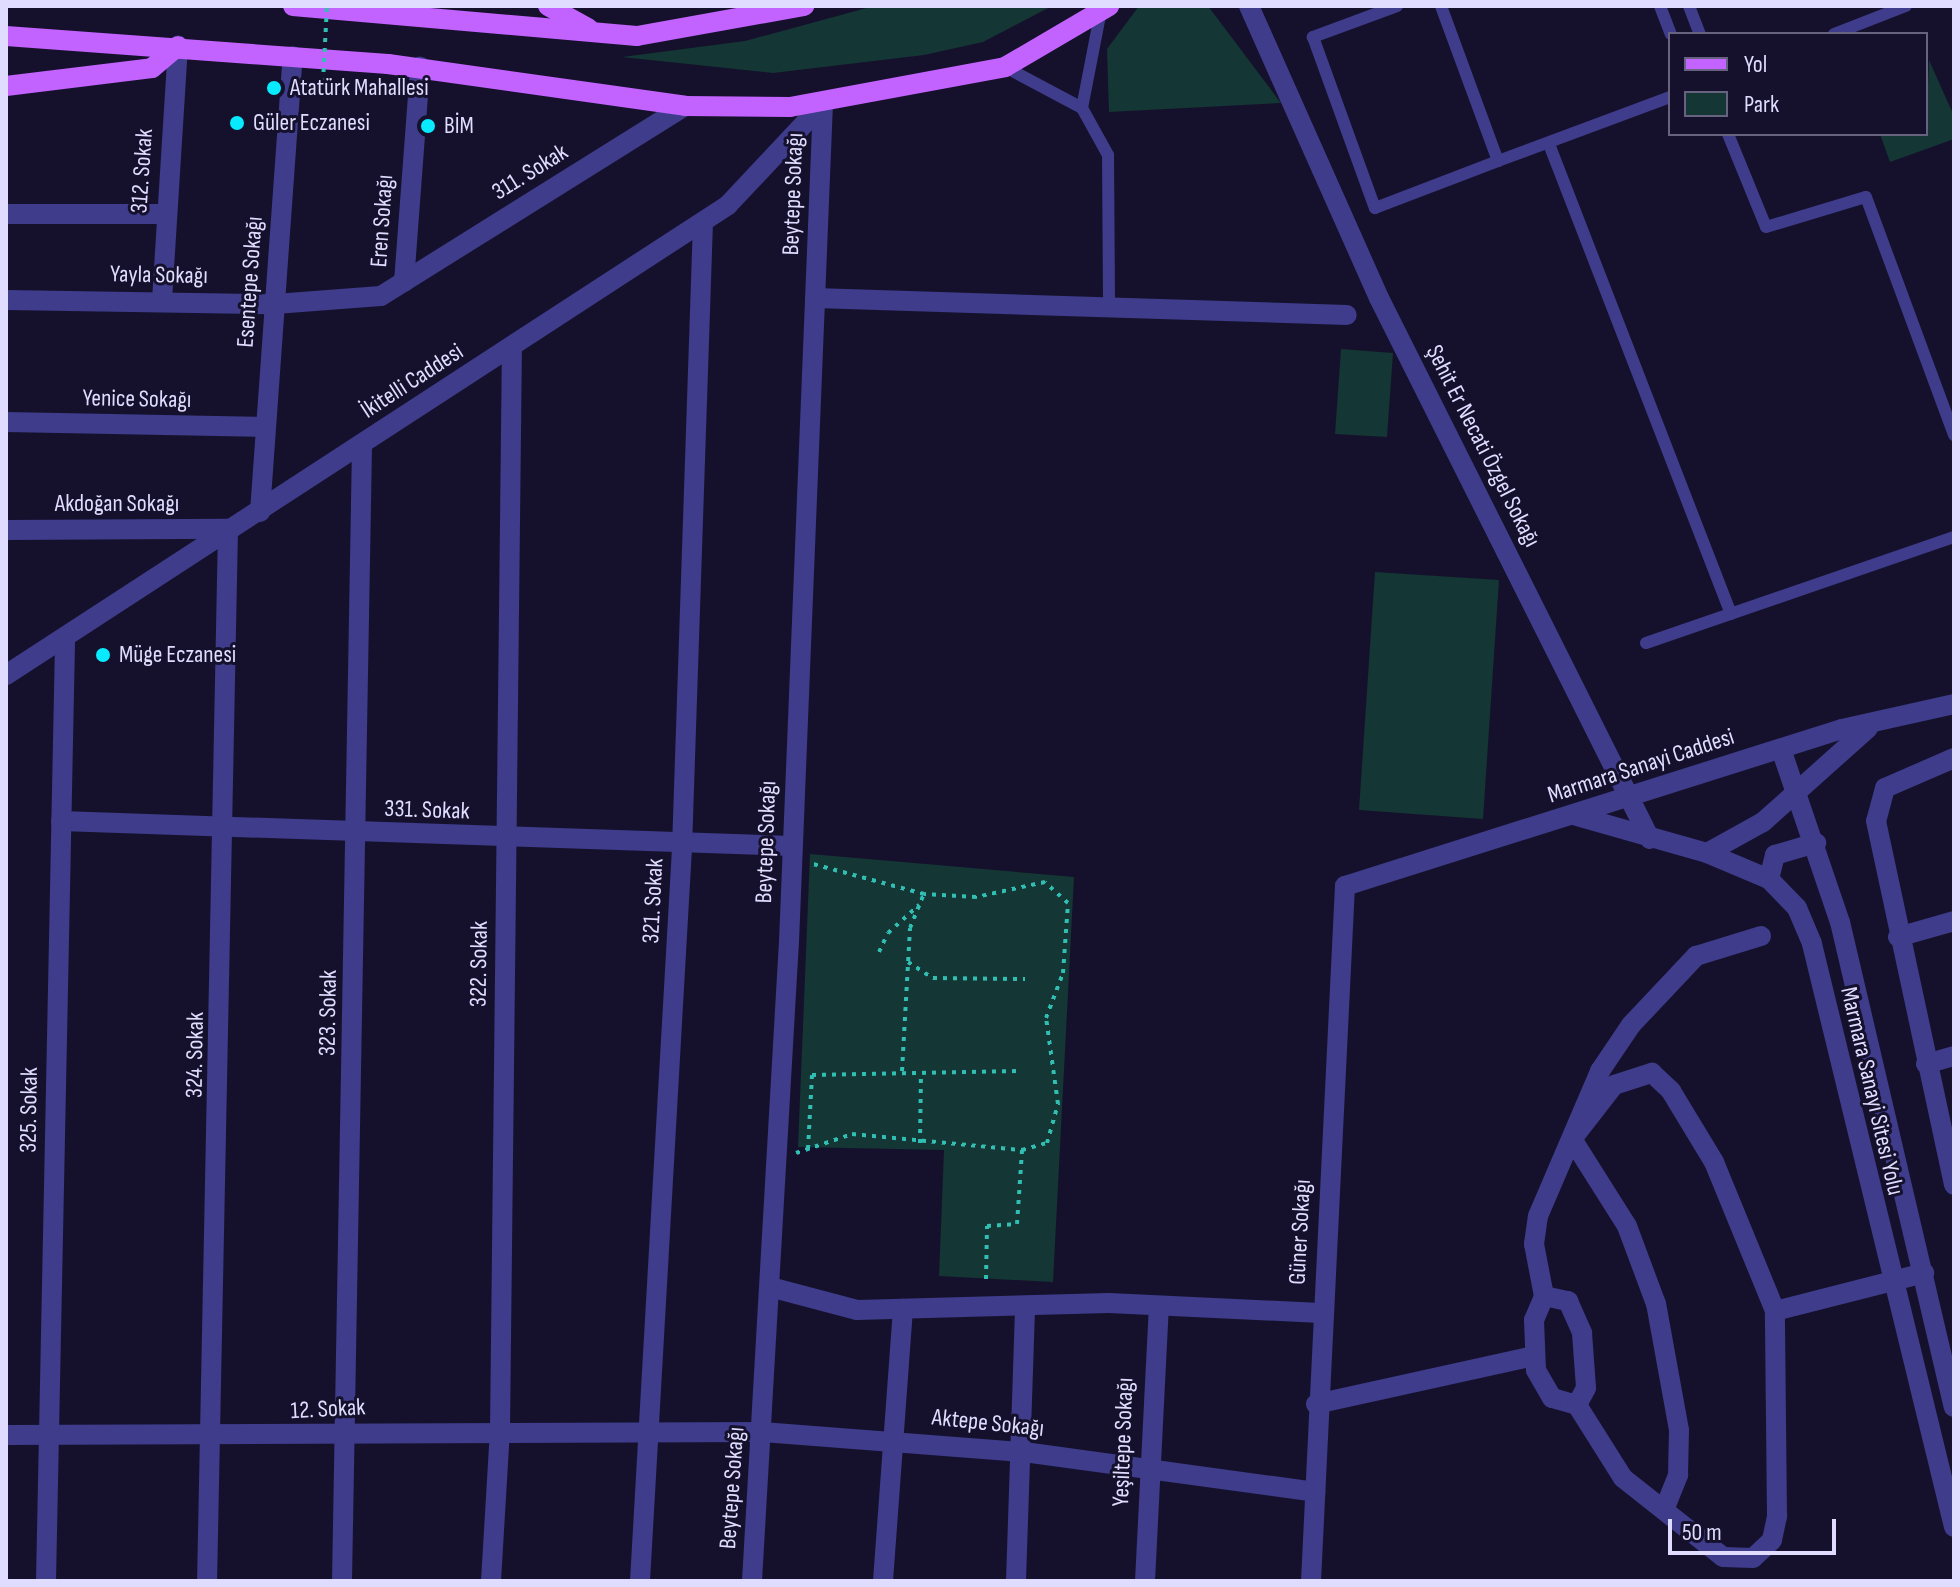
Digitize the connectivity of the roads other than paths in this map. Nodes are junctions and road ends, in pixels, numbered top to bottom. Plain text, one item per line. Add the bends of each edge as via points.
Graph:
1 (293, 6) edge
2 (548, 6) edge
3 (804, 6) edge
4 (1235, 6) edge
5 (1249, 6) edge
6 (1397, 6) edge
7 (1441, 6) edge
8 (1660, 6) edge
9 (1689, 6) edge
10 (1906, 6) edge
11 (1102, 9) edge
12 (1670, 32) edge
13 (1699, 32) edge
14 (1839, 32) edge
15 (598, 34) junction
16 (6, 36) edge
17 (178, 46) junction
18 (293, 56) junction
19 (420, 67) junction
20 (1005, 67) junction
21 (1282, 71) junction
22 (6, 86) edge
23 (1668, 98) edge
24 (823, 104) junction
25 (685, 106) junction
26 (1082, 108) junction
27 (1729, 136) edge
28 (1549, 144) junction
29 (1498, 161) junction
30 (6, 214) edge
31 (164, 214) junction
32 (703, 222) junction
33 (404, 282) junction
34 (815, 298) junction
35 (6, 300) edge
36 (162, 300) junction
37 (275, 304) junction
38 (1109, 308) junction
39 (1347, 315) dead end
40 (512, 347) junction
41 (6, 422) edge
42 (266, 427) junction
43 (1954, 435) edge
44 (362, 446) junction
45 (260, 512) junction
46 (228, 529) junction
47 (6, 530) edge
48 (1954, 537) edge
49 (1731, 614) junction
50 (65, 640) junction
51 (1646, 643) dead end
52 (6, 663) edge
53 (27, 664) junction
54 (6, 675) edge
55 (1954, 704) edge
56 (1868, 728) junction
57 (1781, 749) junction
58 (1954, 758) edge
59 (1798, 789) junction
60 (1631, 797) junction
61 (1573, 815) junction
62 (61, 821) junction
63 (227, 828) junction
64 (359, 833) junction
65 (506, 839) junction
66 (1650, 839) junction
67 (1816, 843) junction
68 (682, 848) junction
69 (791, 852) junction
70 (1707, 853) junction
71 (1769, 879) junction
72 (1345, 886) joint
73 (1954, 921) edge
74 (1761, 936) dead end
75 (1898, 937) junction
76 (1954, 1056) edge
77 (1926, 1064) junction
78 (1572, 1139) junction
79 (1954, 1185) edge
80 (1924, 1273) junction
81 (1890, 1282) junction
82 (770, 1287) junction
83 (1544, 1296) junction
84 (1025, 1306) junction
85 (1159, 1306) junction
86 (903, 1309) junction
87 (1775, 1311) junction
88 (1321, 1313) junction
89 (1534, 1356) junction
90 (1316, 1404) junction
91 (1577, 1405) junction
92 (1954, 1407) edge
93 (500, 1431) junction
94 (762, 1432) junction
95 (344, 1433) junction
96 (6, 1435) edge
97 (653, 1435) junction
98 (49, 1436) junction
99 (211, 1439) junction
100 (892, 1440) junction
101 (1024, 1452) junction
102 (1149, 1471) junction
103 (1315, 1492) junction
104 (1664, 1510) junction
105 (1954, 1527) edge
106 (46, 1581) edge
107 (207, 1581) edge
108 (342, 1581) edge
109 (491, 1581) edge
110 (640, 1581) edge
111 (752, 1581) edge
112 (883, 1581) edge
113 (1016, 1581) edge
114 (1145, 1581) edge
115 (1311, 1581) edge

1 - 15 main road
2 - 15 main road
3 - 15 main road via 715,27
4 - 21 street
5 - 21 street
6 - 29 lane via 1313,37 1375,208
7 - 29 lane
8 - 12 lane
9 - 13 lane
10 - 14 lane
11 - 20 main road
11 - 26 lane
16 - 17 main road
17 - 18 main road
17 - 22 main road via 152,68
17 - 31 street, 312. Sokak
18 - 19 main road
18 - 37 street, Esentepe Sokağı
19 - 25 main road
19 - 33 street, Eren Sokağı
20 - 24 main road
20 - 26 lane
21 - 60 street, Şehit Er Necati Özgel Sokağı via 1379,298
23 - 28 lane
24 - 25 main road
24 - 32 street, İkitelli Caddesi via 777,160
24 - 34 street, Beytepe Sokağı
25 - 33 street, 311. Sokak
26 - 38 lane via 1112,164
27 - 43 lane via 1766,227 1866,197
28 - 29 lane
28 - 49 lane
30 - 31 street
31 - 36 street, 312. Sokak
32 - 40 street, İkitelli Caddesi
32 - 68 street, 321. Sokak
33 - 37 street, Yayla Sokağı via 381,296
34 - 38 street
34 - 69 street, Beytepe Sokağı
35 - 36 street, Yayla Sokağı
36 - 37 street, Yayla Sokağı
37 - 42 street, Esentepe Sokağı
38 - 39 street
40 - 44 street, İkitelli Caddesi
40 - 65 street, 322. Sokak
41 - 42 street, Yenice Sokağı
42 - 45 street, Esentepe Sokağı
44 - 45 street, İkitelli Caddesi
44 - 64 street, 323. Sokak
45 - 46 street, İkitelli Caddesi
46 - 47 street, Akdoğan Sokağı
46 - 50 street, İkitelli Caddesi
46 - 63 street, 324. Sokak
48 - 49 lane
49 - 51 lane
50 - 53 street, İkitelli Caddesi
50 - 62 street, 325. Sokak
52 - 53 street
53 - 54 street, İkitelli Caddesi
55 - 56 street, Marmara Sanayi Caddesi
56 - 57 street, Marmara Sanayi Caddesi
56 - 59 street
57 - 59 street, Marmara Sanayi Sitesi Yolu
57 - 60 street, Marmara Sanayi Caddesi
58 - 75 street via 1885,788 1876,821
59 - 67 street, Marmara Sanayi Sitesi Yolu
59 - 70 street via 1763,822
60 - 61 street, Marmara Sanayi Caddesi
60 - 66 street, Şehit Er Necati Özgel Sokağı
61 - 66 street, Marmara Sanayi Sitesi Yolu
61 - 72 street, Marmara Sanayi Caddesi
62 - 63 street, 331. Sokak
62 - 98 street, 325. Sokak
63 - 64 street, 331. Sokak
63 - 99 street, 324. Sokak
64 - 65 street, 331. Sokak
64 - 95 street, 323. Sokak
65 - 68 street, 331. Sokak
65 - 93 street, 322. Sokak
66 - 70 street, Marmara Sanayi Sitesi Yolu
67 - 71 street via 1775,855
67 - 80 street, Marmara Sanayi Sitesi Yolu
68 - 69 street, 331. Sokak
68 - 97 street, 321. Sokak
69 - 82 street, Beytepe Sokağı
70 - 71 street, Marmara Sanayi Sitesi Yolu
71 - 81 street, Marmara Sanayi Sitesi Yolu via 1797,908 1812,944
72 - 88 street, Güner Sokağı
73 - 75 street
74 - 78 street via 1696,956 1631,1025 1600,1071
75 - 77 street
76 - 77 street
77 - 79 street
78 - 83 street via 1538,1216 1534,1244
78 - 87 street via 1614,1085 1640,1072 1660,1077 1714,1162
78 - 104 street via 1627,1226 1656,1304 1679,1430 1678,1475
80 - 81 street
80 - 92 street, Marmara Sanayi Sitesi Yolu
81 - 87 street
81 - 105 street, Marmara Sanayi Sitesi Yolu
82 - 86 street via 857,1310
82 - 94 street, Beytepe Sokağı
83 - 89 street via 1534,1320
83 - 91 street via 1568,1301 1582,1333 1586,1388
84 - 85 street
84 - 86 street
84 - 101 street
85 - 88 street
85 - 102 street, Yeşiltepe Sokağı
86 - 100 street
87 - 104 street via 1777,1516 1767,1548 1753,1558 1723,1557
88 - 90 street, Güner Sokağı
89 - 90 street
89 - 91 street via 1542,1387
90 - 103 street, Güner Sokağı
91 - 104 street via 1612,1465
93 - 95 street, 12. Sokak
93 - 97 street, 12. Sokak
93 - 109 street, 322. Sokak
94 - 97 street, Aktepe Sokağı
94 - 100 street, Aktepe Sokağı
94 - 111 street, Beytepe Sokağı
95 - 99 street, 12. Sokak
95 - 108 street, 323. Sokak
96 - 98 street, 12. Sokak
97 - 110 street, 321. Sokak
98 - 99 street, 12. Sokak
98 - 106 street, 325. Sokak
99 - 107 street, 324. Sokak
100 - 101 street, Aktepe Sokağı
100 - 112 street
101 - 102 street, Aktepe Sokağı
101 - 113 street
102 - 103 street, Aktepe Sokağı
102 - 114 street, Yeşiltepe Sokağı
103 - 115 street, Güner Sokağı

